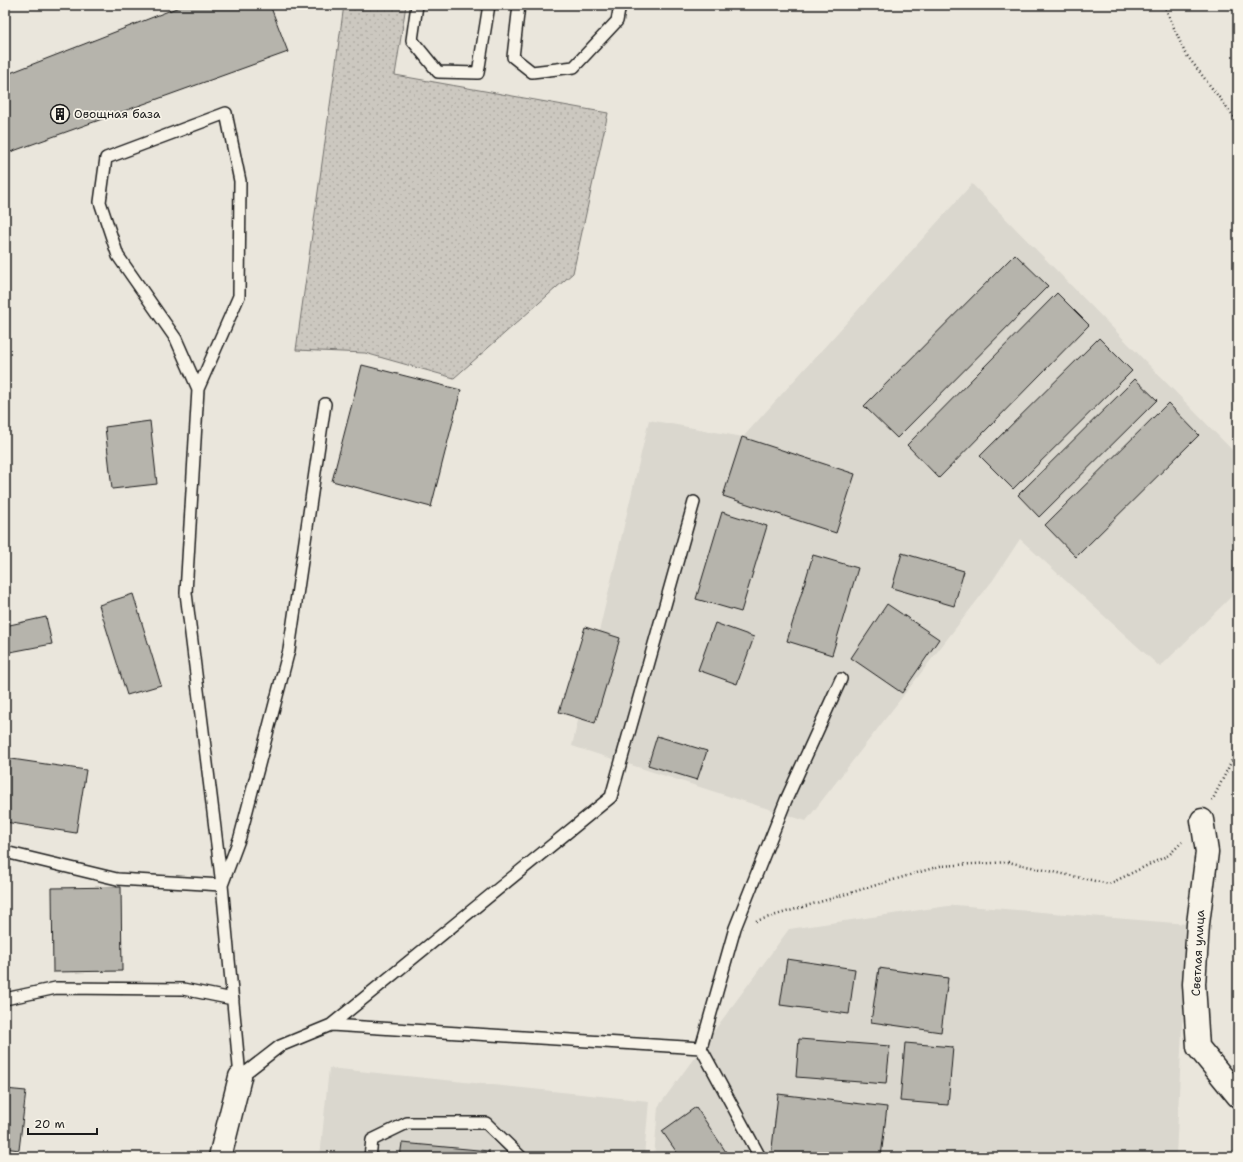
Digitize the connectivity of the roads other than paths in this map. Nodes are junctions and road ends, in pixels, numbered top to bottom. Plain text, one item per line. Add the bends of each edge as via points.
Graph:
1 (417, 5) edge
2 (489, 5) edge
3 (519, 5) edge
4 (620, 5) edge
5 (198, 389) junction
6 (325, 404) dead end
7 (694, 502) dead end
8 (841, 679) dead end
9 (1202, 820) road end
10 (5, 852) edge
11 (222, 885) junction
12 (5, 998) edge
13 (233, 999) junction
14 (331, 1025) junction
15 (701, 1048) junction
16 (240, 1077) junction
17 (1238, 1096) edge
18 (220, 1157) edge
19 (370, 1157) edge
20 (521, 1157) edge
21 (760, 1157) edge

1 - 2 lane via 412,40 438,72 478,73
3 - 4 lane via 513,57 532,72 574,68 617,21
5 - 5 lane via 239,296 240,181 226,113 106,158 100,202 118,256 176,339
5 - 11 lane via 186,593
6 - 11 lane via 289,650 240,837
7 - 14 lane via 611,797
8 - 15 lane via 786,800 734,928
9 - 17 street, Светлая улица via 1207,852 1194,984 1198,1047
10 - 11 lane via 116,879
11 - 13 lane
12 - 13 lane via 64,988 183,989
13 - 16 lane
14 - 15 lane
14 - 16 lane via 280,1046
15 - 21 lane
16 - 18 street
19 - 20 lane via 372,1140 407,1123 486,1123

